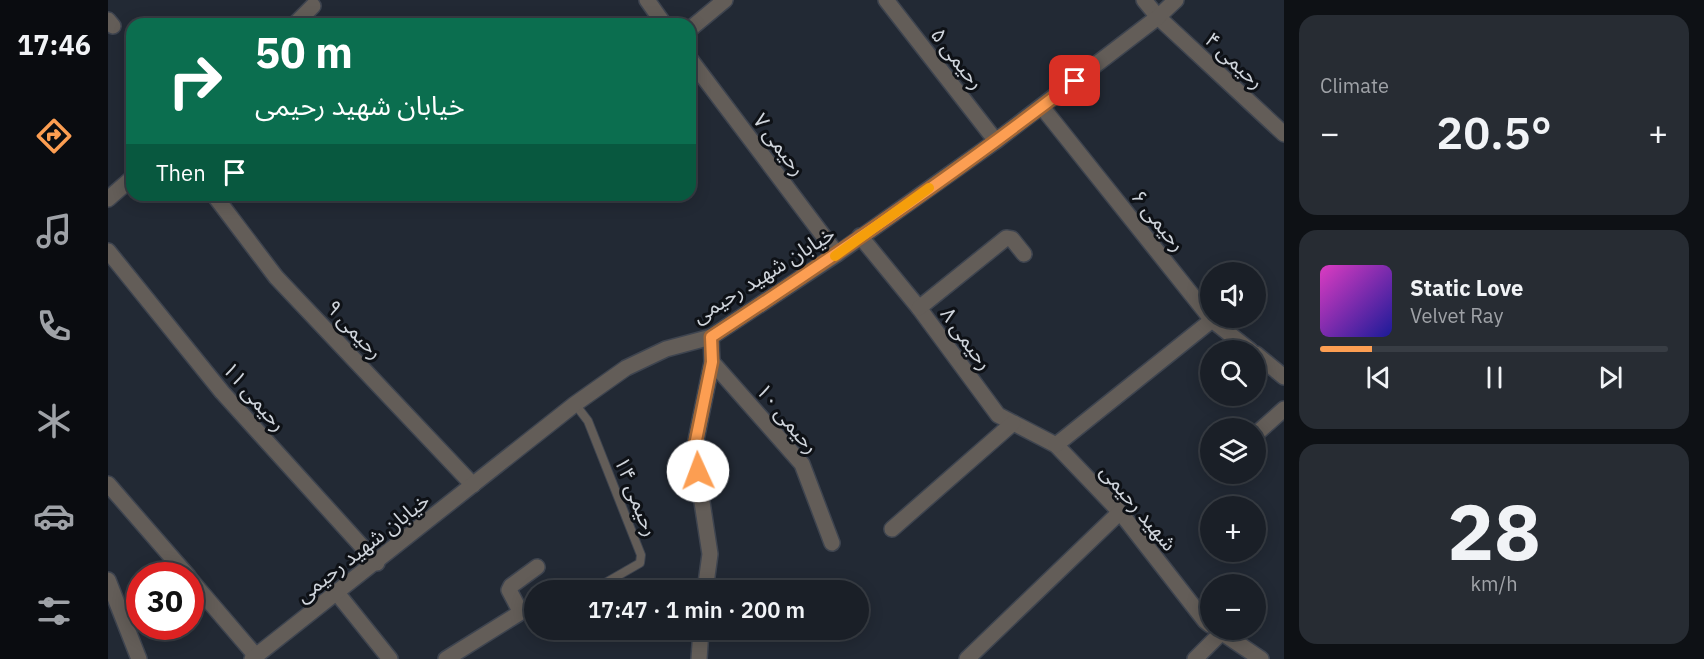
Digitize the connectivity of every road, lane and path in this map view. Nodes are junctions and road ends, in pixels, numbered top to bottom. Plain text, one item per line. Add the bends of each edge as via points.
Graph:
1 (647, 0) edge
2 (725, 0) edge
3 (886, 0) edge
4 (1144, 0) edge
5 (1176, 0) edge
6 (313, 6) dead end
7 (1158, 16) junction
8 (301, 18) edge
9 (660, 18) edge
10 (696, 24) edge
11 (696, 68) edge
12 (1042, 107) junction
13 (1284, 134) edge
14 (996, 141) junction
15 (126, 183) edge
16 (108, 199) edge
17 (219, 201) edge
18 (860, 236) junction
19 (108, 251) edge
20 (837, 254) junction
21 (1024, 254) dead end
22 (1200, 305) edge
23 (919, 308) junction
24 (1202, 328) edge
25 (1222, 328) edge
26 (711, 337) junction
27 (1237, 340) edge
28 (712, 362) junction
29 (1266, 362) edge
30 (1284, 377) edge
31 (575, 404) junction
32 (1284, 409) edge
33 (1013, 423) junction
34 (1266, 425) edge
35 (1056, 445) junction
36 (108, 484) edge
37 (473, 485) junction
38 (1120, 512) junction
39 (892, 529) dead end
40 (832, 543) dead end
41 (176, 562) edge
42 (377, 562) junction
43 (537, 567) dead end
44 (108, 580) edge
45 (610, 580) edge
46 (706, 580) edge
47 (337, 593) junction
48 (204, 596) edge
49 (1200, 616) edge
50 (700, 640) edge
51 (1209, 640) edge
52 (1233, 640) edge
53 (254, 657) edge
54 (139, 659) edge
55 (390, 659) edge
56 (446, 659) edge
57 (699, 659) edge
58 (967, 659) edge
59 (1195, 659) edge
60 (1261, 659) edge

1 - 9 street
2 - 10 street
3 - 14 street, رحیمی ۵
4 - 7 street, رحیمی ۴
5 - 7 street, خیابان شهید رحیمی
6 - 8 street
7 - 12 street, خیابان شهید رحیمی
7 - 13 street, رحیمی ۴
11 - 20 street, رحیمی ۷
12 - 14 street, خیابان شهید رحیمی
12 - 22 street, رحیمی ۶
14 - 18 street, خیابان شهید رحیمی
15 - 16 street
17 - 37 street, رحیمی ۹ via 276,277
18 - 20 street, خیابان شهید رحیمی
18 - 23 street, رحیمی ۸
19 - 42 street, رحیمی ۱۱ via 222,392
20 - 26 street, خیابان شهید رحیمی
21 - 23 street via 1012,238 1006,238
23 - 33 street, رحیمی ۸ via 998,416
24 - 35 street
25 - 27 street, رحیمی ۶
26 - 28 street
26 - 31 street, خیابان شهید رحیمی via 666,349 626,368
28 - 40 street, رحیمی ۱۰ via 802,464
28 - 46 street via 694,450 710,554
29 - 30 street
31 - 37 street, خیابان شهید رحیمی
31 - 45 lane, رحیمی ۱۴ via 588,422 641,555 640,563
32 - 34 street
33 - 35 street, رحیمی ۸
33 - 39 street
35 - 38 street, شهید رحیمی
36 - 41 street
37 - 42 street, خیابان شهید رحیمی
38 - 49 street, شهید رحیمی
38 - 58 street
42 - 47 street, خیابان شهید رحیمی
43 - 56 street via 509,590 518,614
44 - 54 street
47 - 53 street, خیابان شهید رحیمی
47 - 55 street
48 - 53 street
50 - 57 street
51 - 59 street
52 - 60 street, شهید رحیمی

